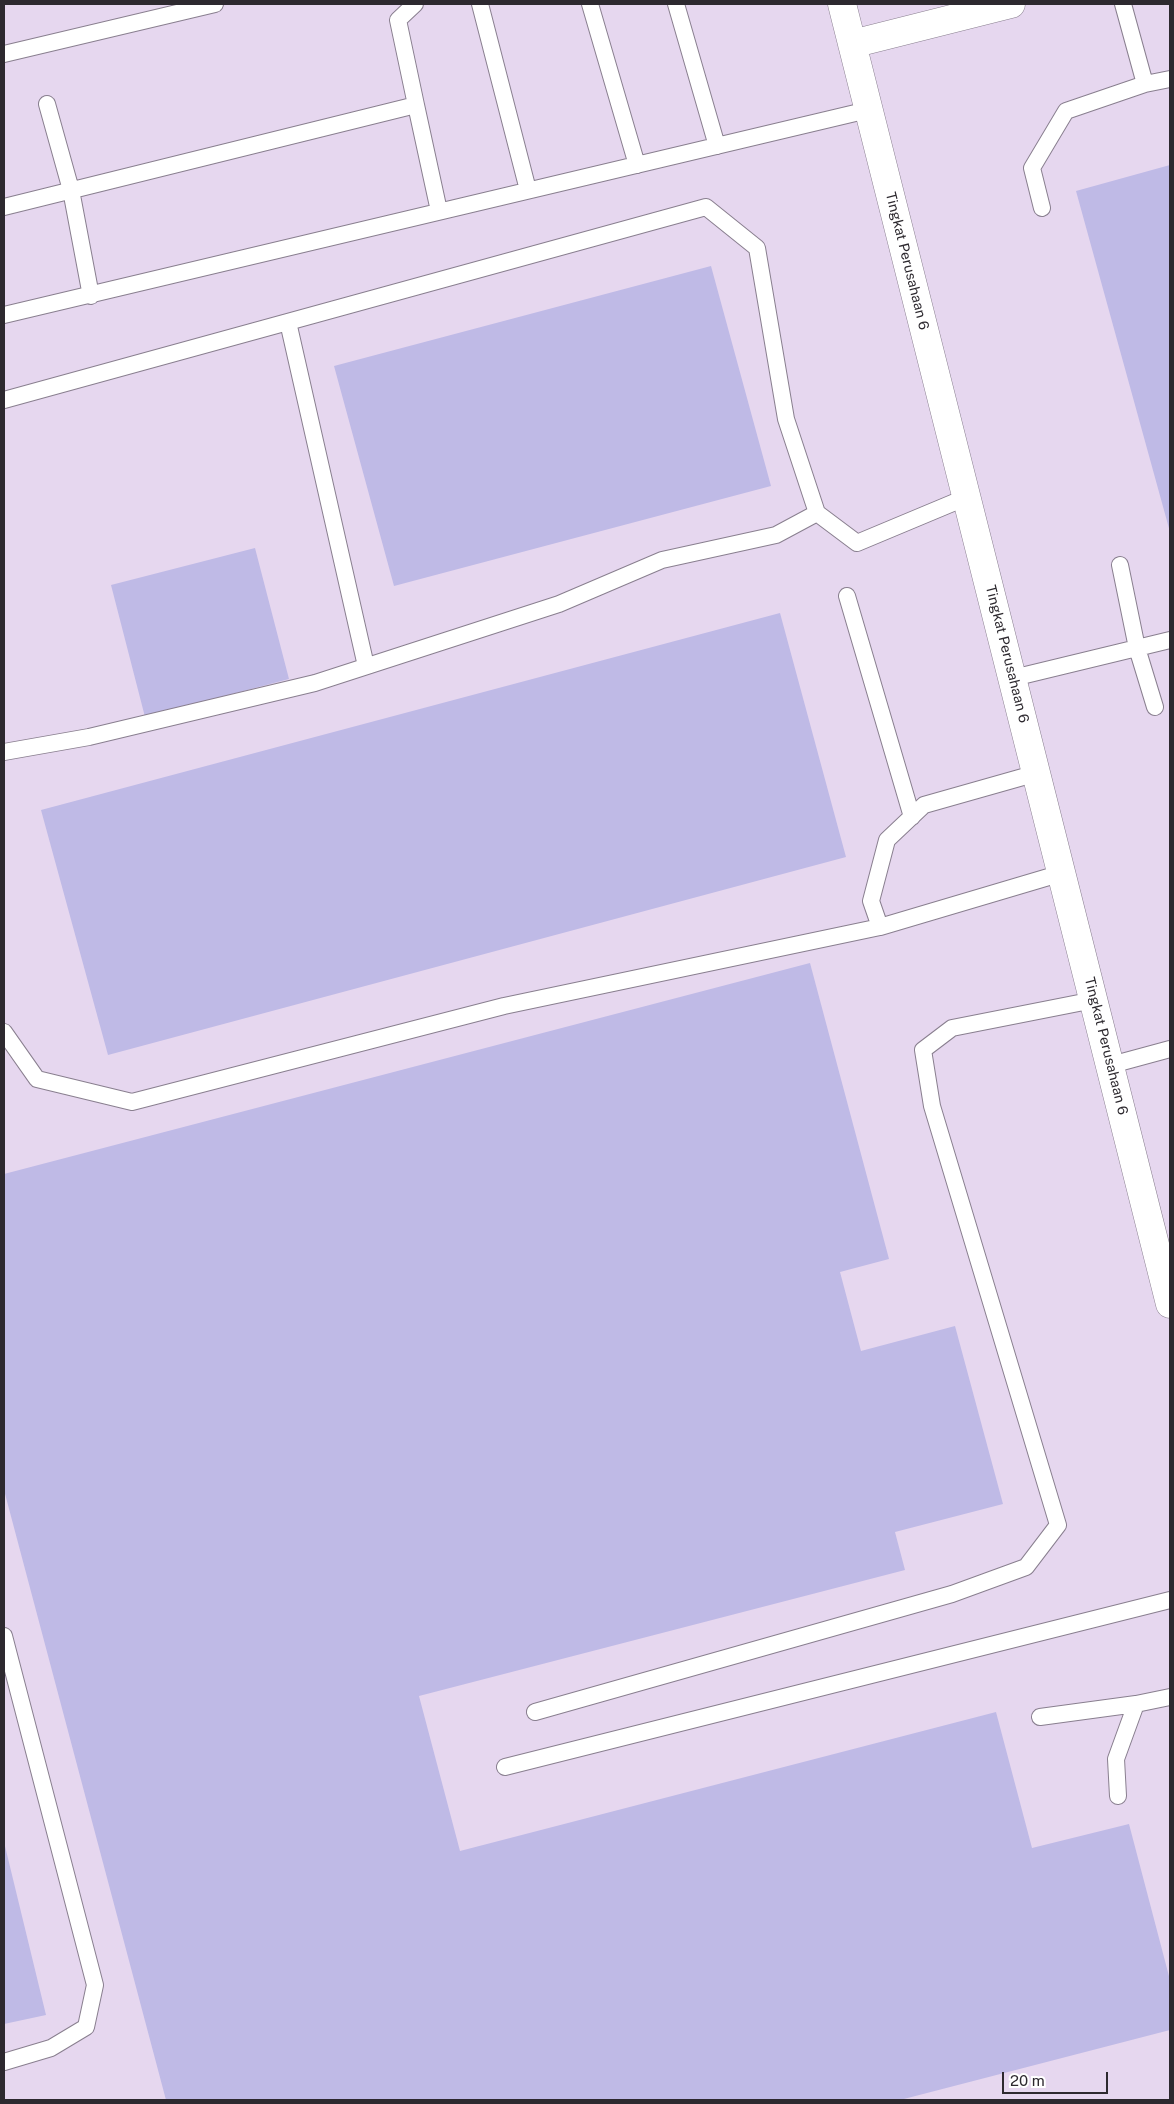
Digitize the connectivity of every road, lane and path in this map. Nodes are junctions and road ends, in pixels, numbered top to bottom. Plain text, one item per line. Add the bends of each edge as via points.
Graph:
1 (215, 4) edge
2 (415, 4) edge
3 (480, 4) edge
4 (590, 4) edge
5 (676, 4) edge
6 (842, 4) edge
7 (1011, 4) edge
8 (1123, 4) edge
9 (852, 44) junction
10 (4, 54) edge
11 (1170, 79) edge
12 (1145, 84) junction
13 (48, 104) dead end
14 (416, 106) junction
15 (868, 110) junction
16 (717, 146) junction
17 (637, 165) junction
18 (71, 190) junction
19 (528, 190) junction
20 (4, 208) edge
21 (1042, 208) dead end
22 (439, 211) junction
23 (91, 296) junction
24 (4, 315) edge
25 (288, 322) junction
26 (4, 400) edge
27 (967, 496) junction
28 (817, 513) junction
29 (1120, 564) dead end
30 (847, 596) dead end
31 (1170, 640) edge
32 (1137, 648) junction
33 (366, 666) junction
34 (1013, 678) junction
35 (1155, 708) dead end
36 (4, 752) edge
37 (1037, 774) junction
38 (912, 817) junction
39 (1062, 873) junction
40 (880, 928) junction
41 (1094, 1000) junction
42 (4, 1032) edge
43 (1170, 1049) edge
44 (1111, 1065) junction
45 (1170, 1304) edge
46 (1170, 1600) edge
47 (4, 1636) edge
48 (1170, 1697) edge
49 (1136, 1704) junction
50 (535, 1712) dead end
51 (1040, 1717) dead end
52 (505, 1767) dead end
53 (1118, 1796) dead end
54 (4, 2062) edge

1 - 10 lane
2 - 14 lane via 398,20
3 - 19 lane
4 - 17 lane
5 - 16 lane
6 - 9 street, Tingkat Perusahaan 6
7 - 9 street
8 - 12 lane
9 - 15 street, Tingkat Perusahaan 6
11 - 12 lane
12 - 21 lane via 1066,111 1032,168
13 - 18 lane
14 - 18 lane
14 - 22 lane
15 - 16 lane
15 - 27 street, Tingkat Perusahaan 6
16 - 17 lane
17 - 19 lane
18 - 20 lane
18 - 23 lane
19 - 22 lane
22 - 23 lane
23 - 24 lane
25 - 26 lane
25 - 28 lane via 706,207 757,248 786,419
25 - 33 lane
27 - 28 lane via 857,543
27 - 34 street, Tingkat Perusahaan 6
28 - 33 lane via 776,535 662,560 560,604
29 - 32 lane
30 - 38 lane
31 - 32 lane
32 - 34 lane
32 - 35 lane
33 - 36 lane via 315,683 89,737
34 - 37 street, Tingkat Perusahaan 6
37 - 38 lane via 924,805
37 - 39 street, Tingkat Perusahaan 6
38 - 40 lane via 887,840 871,901
39 - 40 lane
39 - 41 street, Tingkat Perusahaan 6
40 - 42 lane via 504,1006 132,1102 37,1078
41 - 44 street, Tingkat Perusahaan 6
41 - 50 lane via 952,1028 923,1050 932,1106 1058,1525 1026,1567 952,1594
43 - 44 lane
44 - 45 street, Tingkat Perusahaan 6
46 - 52 lane
47 - 54 lane via 95,1985 86,2027 51,2048
48 - 49 lane
49 - 51 lane
49 - 53 lane via 1116,1759

